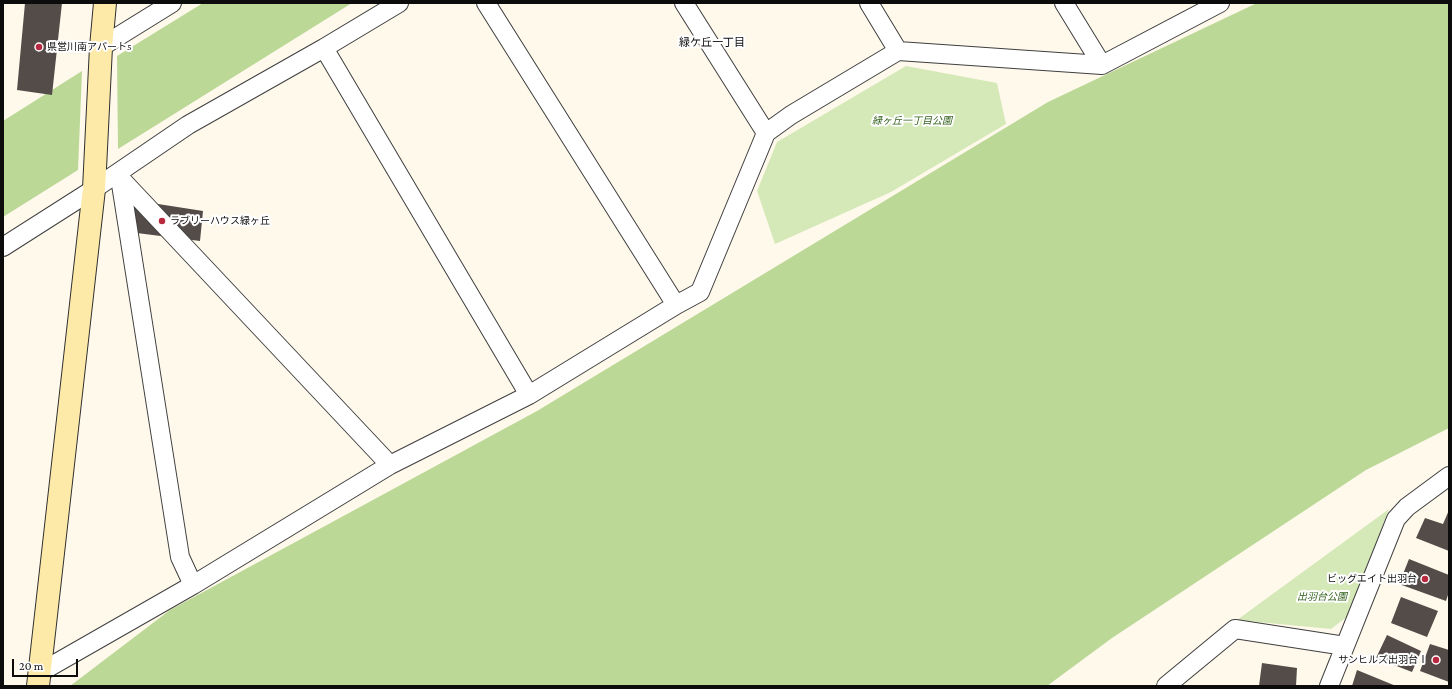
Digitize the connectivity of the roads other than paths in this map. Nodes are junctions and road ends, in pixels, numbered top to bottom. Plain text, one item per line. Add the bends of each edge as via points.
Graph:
1 (105, 3) edge
2 (172, 3) edge
3 (399, 3) edge
4 (486, 3) edge
5 (684, 3) edge
6 (869, 3) edge
7 (1064, 3) edge
8 (1220, 3) edge
9 (101, 47) junction
10 (324, 48) junction
11 (898, 51) junction
12 (1102, 66) junction
13 (188, 125) junction
14 (766, 133) junction
15 (120, 178) junction
16 (94, 189) junction
17 (3, 247) edge
18 (676, 305) junction
19 (529, 395) junction
20 (390, 465) junction
21 (1449, 476) edge
22 (193, 585) junction
23 (1345, 646) junction
24 (38, 680) edge
25 (1166, 686) edge
26 (1329, 686) edge

1 - 9 street
2 - 9 street
3 - 10 street
4 - 18 street
5 - 14 street
6 - 11 street
7 - 12 street
8 - 12 street
9 - 16 street
10 - 13 street
10 - 19 street
11 - 12 street
11 - 14 street via 791,115
13 - 15 street
13 - 16 street
14 - 18 street via 700,292
15 - 20 street
15 - 22 street via 180,557
16 - 17 street
16 - 24 street
18 - 19 street
19 - 20 street
20 - 22 street
21 - 23 street via 1407,506 1396,518
22 - 24 street
23 - 25 street via 1235,629
23 - 26 street

